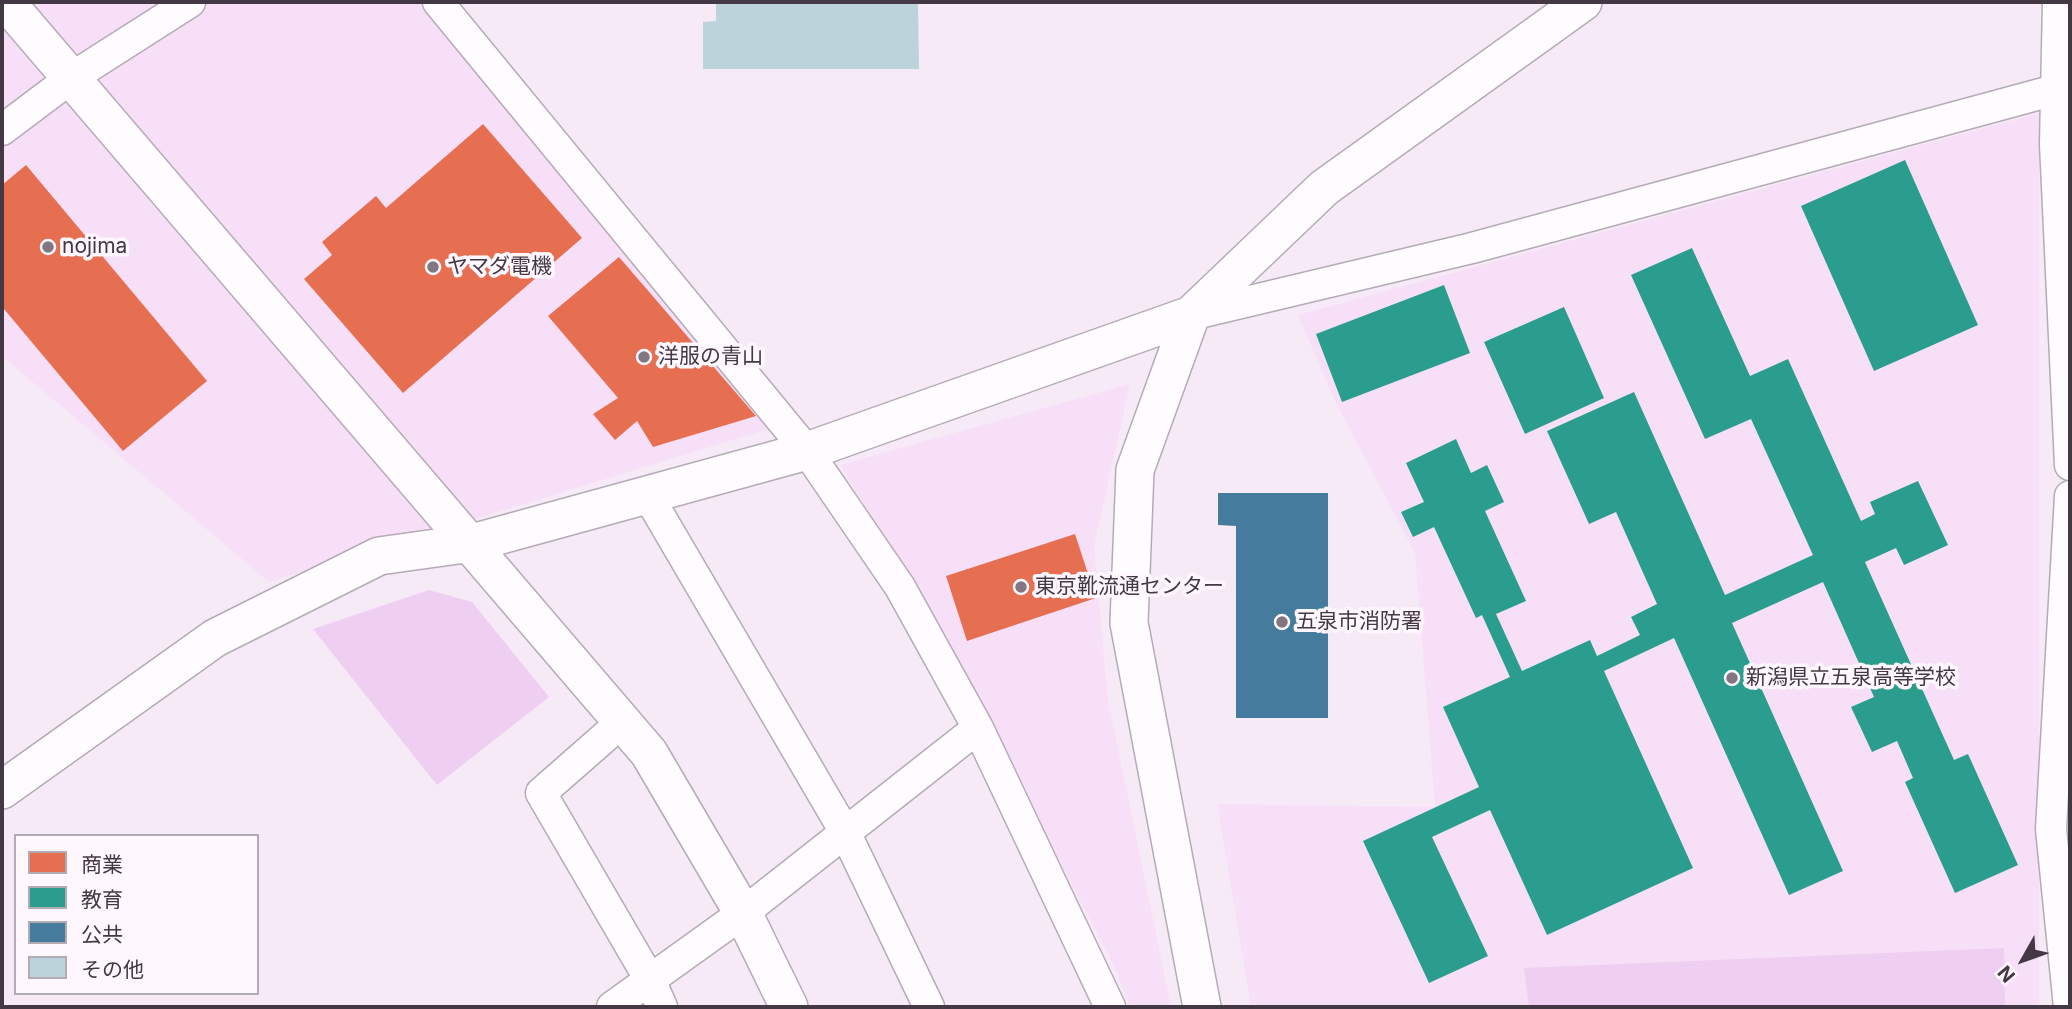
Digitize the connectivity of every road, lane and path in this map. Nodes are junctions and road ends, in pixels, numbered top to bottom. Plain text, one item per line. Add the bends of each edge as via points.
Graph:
1 (6, 2) edge
2 (190, 2) edge
3 (438, 2) edge
4 (1583, 2) edge
5 (2058, 2) edge
6 (71, 78) junction
7 (2056, 90) junction
8 (2, 130) edge
9 (1191, 315) junction
10 (807, 451) junction
11 (2070, 465) edge
12 (647, 494) junction
13 (2070, 496) edge
14 (472, 543) junction
15 (622, 722) junction
16 (978, 728) junction
17 (2, 790) edge
18 (2061, 829) edge
19 (845, 832) junction
20 (743, 913) junction
21 (650, 979) junction
22 (612, 1007) edge
23 (662, 1007) edge
24 (789, 1007) edge
25 (929, 1007) edge
26 (1110, 1007) edge
27 (1202, 1007) edge
28 (2069, 1007) edge

1 - 6 street
2 - 6 street
3 - 10 street
4 - 9 street via 1324,188
5 - 7 street
6 - 8 street
6 - 14 street
7 - 9 street via 1472,248
7 - 11 street
9 - 10 street
9 - 27 street via 1135,470 1129,623
10 - 12 street
10 - 16 street via 900,587
12 - 14 street
12 - 19 street
13 - 18 street
14 - 15 street
14 - 17 street via 379,556 215,638
15 - 20 street via 649,752
15 - 21 street via 541,793
16 - 19 street
16 - 26 street
18 - 28 street
19 - 20 street
19 - 25 street
20 - 21 street
20 - 24 street
21 - 22 street
21 - 23 street

